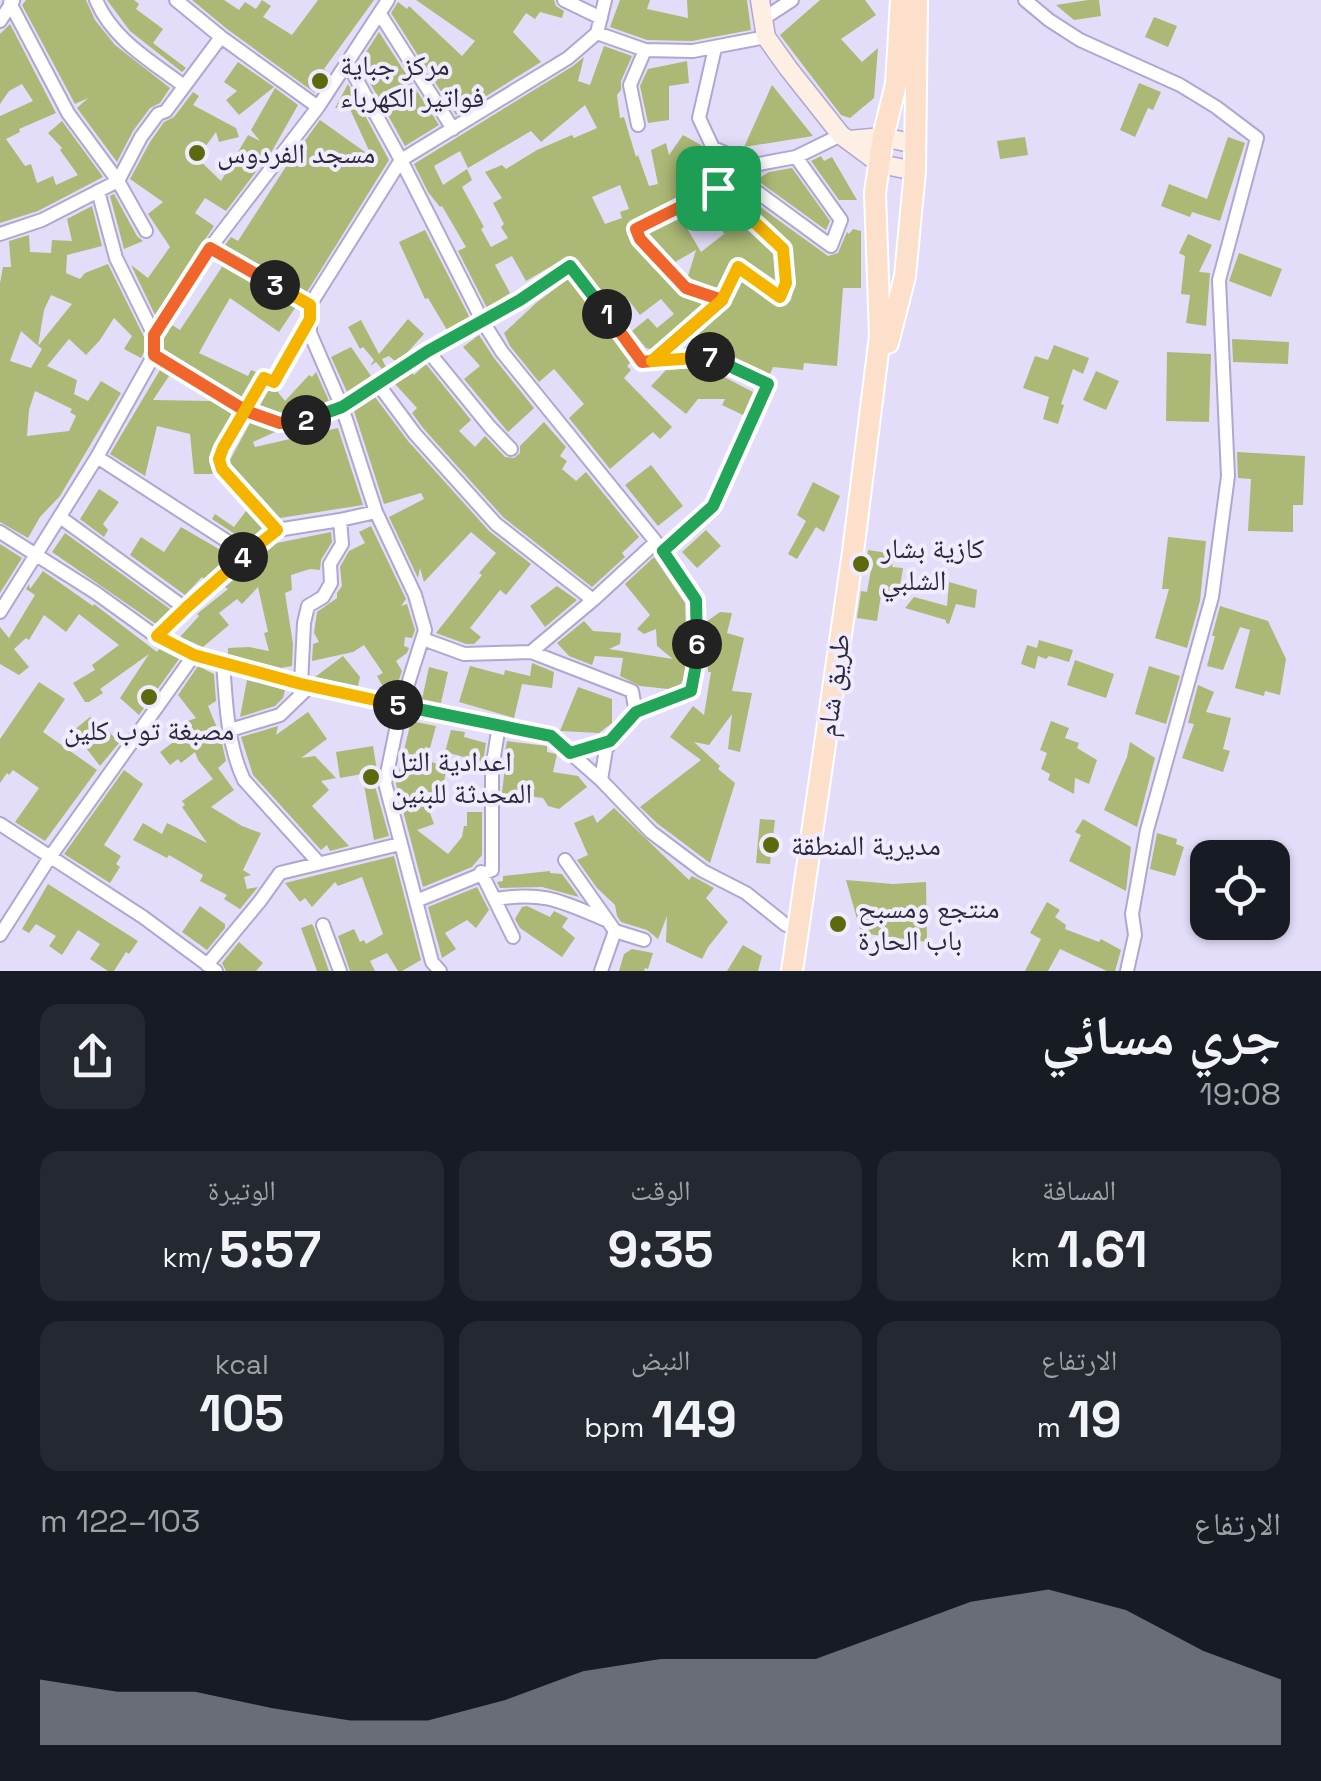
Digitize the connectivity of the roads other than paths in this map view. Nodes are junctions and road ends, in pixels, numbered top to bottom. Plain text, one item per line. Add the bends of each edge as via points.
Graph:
1 (96, 0) edge
2 (176, 0) edge
3 (388, 0) edge
4 (564, 0) edge
5 (606, 0) edge
6 (792, 0) edge
7 (901, 0) edge
8 (917, 0) edge
9 (1025, 0) edge
10 (12, 2) edge
11 (380, 14) junction
12 (600, 18) junction
13 (763, 19) edge
14 (0, 21) edge
15 (596, 34) junction
16 (221, 38) junction
17 (715, 48) junction
18 (645, 50) junction
19 (348, 64) junction
20 (184, 86) junction
21 (318, 107) junction
22 (638, 125) dead end
23 (453, 129) junction
24 (845, 137) junction
25 (883, 137) junction
26 (915, 144) junction
27 (796, 157) junction
28 (402, 160) junction
29 (880, 164) junction
30 (754, 166) junction
31 (915, 170) junction
32 (738, 178) junction
33 (118, 181) junction
34 (718, 188) junction
35 (98, 191) junction
36 (146, 231) dead end
37 (0, 234) edge
38 (210, 248) junction
39 (722, 300) junction
40 (310, 312) junction
41 (483, 322) junction
42 (154, 335) junction
43 (428, 351) junction
44 (154, 355) junction
45 (652, 361) junction
46 (378, 384) junction
47 (873, 398) junction
48 (342, 407) junction
49 (246, 411) junction
50 (511, 449) dead end
51 (98, 457) junction
52 (376, 512) junction
53 (60, 516) junction
54 (340, 520) junction
55 (277, 530) junction
56 (0, 532) edge
57 (659, 546) junction
58 (36, 554) junction
59 (246, 554) junction
60 (593, 600) junction
61 (186, 608) junction
62 (0, 612) edge
63 (157, 636) junction
64 (423, 639) junction
65 (531, 652) junction
66 (194, 655) junction
67 (223, 662) junction
68 (306, 685) junction
69 (402, 706) junction
70 (636, 712) junction
71 (499, 726) junction
72 (230, 730) junction
73 (570, 753) junction
74 (601, 780) junction
75 (0, 824) edge
76 (400, 844) junction
77 (50, 857) junction
78 (566, 860) dead end
79 (318, 862) junction
80 (481, 872) junction
81 (496, 898) junction
82 (416, 901) junction
83 (786, 924) dead end
84 (323, 926) dead end
85 (612, 926) junction
86 (0, 935) edge
87 (513, 937) dead end
88 (644, 940) dead end
89 (210, 968) edge
90 (340, 971) edge
91 (440, 971) edge
92 (601, 971) edge
93 (792, 971) edge
94 (1127, 971) edge

1 - 20 street via 120,38
2 - 16 street
3 - 11 street
4 - 12 street
5 - 12 street
6 - 13 street
7 - 25 main road via 896,84
8 - 26 main road
9 - 94 street via 1080,40 1180,85 1257,138 1219,280 1228,476 1212,598 1147,830
10 - 14 street
10 - 33 street via 68,113
11 - 19 street
11 - 23 street
12 - 15 street
13 - 17 street
13 - 24 main road via 788,68
15 - 18 street
15 - 23 street
16 - 20 street
16 - 21 street
17 - 18 street
17 - 30 street via 699,118 714,148
18 - 22 street via 630,84
19 - 21 street
19 - 28 street
20 - 33 street via 158,114
21 - 38 street
23 - 28 street
24 - 25 main road
24 - 27 street
24 - 29 main road
25 - 26 main road
25 - 29 main road
26 - 31 main road
27 - 30 street
27 - 32 street via 841,220 831,246
28 - 40 street
28 - 41 street
29 - 31 main road
29 - 47 main road via 880,336
30 - 32 street
31 - 47 main road via 906,276
32 - 34 street
33 - 35 street
33 - 36 street
34 - 39 street via 636,229 686,288
34 - 39 street via 783,249 786,283 780,297 738,267
35 - 37 street
35 - 42 street via 116,258
38 - 40 street
38 - 42 street
39 - 45 street
40 - 48 street via 310,333
40 - 49 street via 274,382 264,378
41 - 43 street
41 - 45 street via 570,266 642,362
41 - 57 street
42 - 44 street
43 - 46 street
43 - 50 street
44 - 49 street
44 - 51 street
45 - 57 street via 712,357 768,384 713,506
46 - 48 street
46 - 60 street via 496,524
47 - 93 main road, طريق شام
48 - 49 street via 280,423
48 - 52 street
49 - 55 street via 219,459
51 - 53 street
51 - 59 street
52 - 54 street
52 - 64 street via 416,595
53 - 58 street
53 - 61 street
54 - 55 street
54 - 68 street via 342,544 330,564 332,583 308,606 304,623
55 - 59 street
56 - 58 street
57 - 60 street
57 - 70 street via 696,600 697,659 691,691
58 - 62 street
58 - 63 street
59 - 61 street
60 - 65 street
61 - 63 street
63 - 66 street
64 - 65 street via 464,654
64 - 69 street
65 - 70 street via 632,691
66 - 67 street
66 - 77 street
67 - 68 street
67 - 72 street
68 - 69 street
68 - 72 street via 280,715
69 - 71 street
69 - 76 street via 385,783
70 - 73 street via 610,741
70 - 74 street via 606,750
71 - 73 street via 551,736
71 - 80 street via 492,870
72 - 79 street via 244,780
73 - 74 street
74 - 83 street via 652,832
75 - 77 street
76 - 79 street
76 - 82 street
77 - 86 street
77 - 89 street
78 - 85 street
79 - 89 street via 280,873
80 - 81 street
80 - 82 street
81 - 85 street via 552,898
81 - 87 street
82 - 91 street
84 - 90 street
85 - 88 street
85 - 92 street

